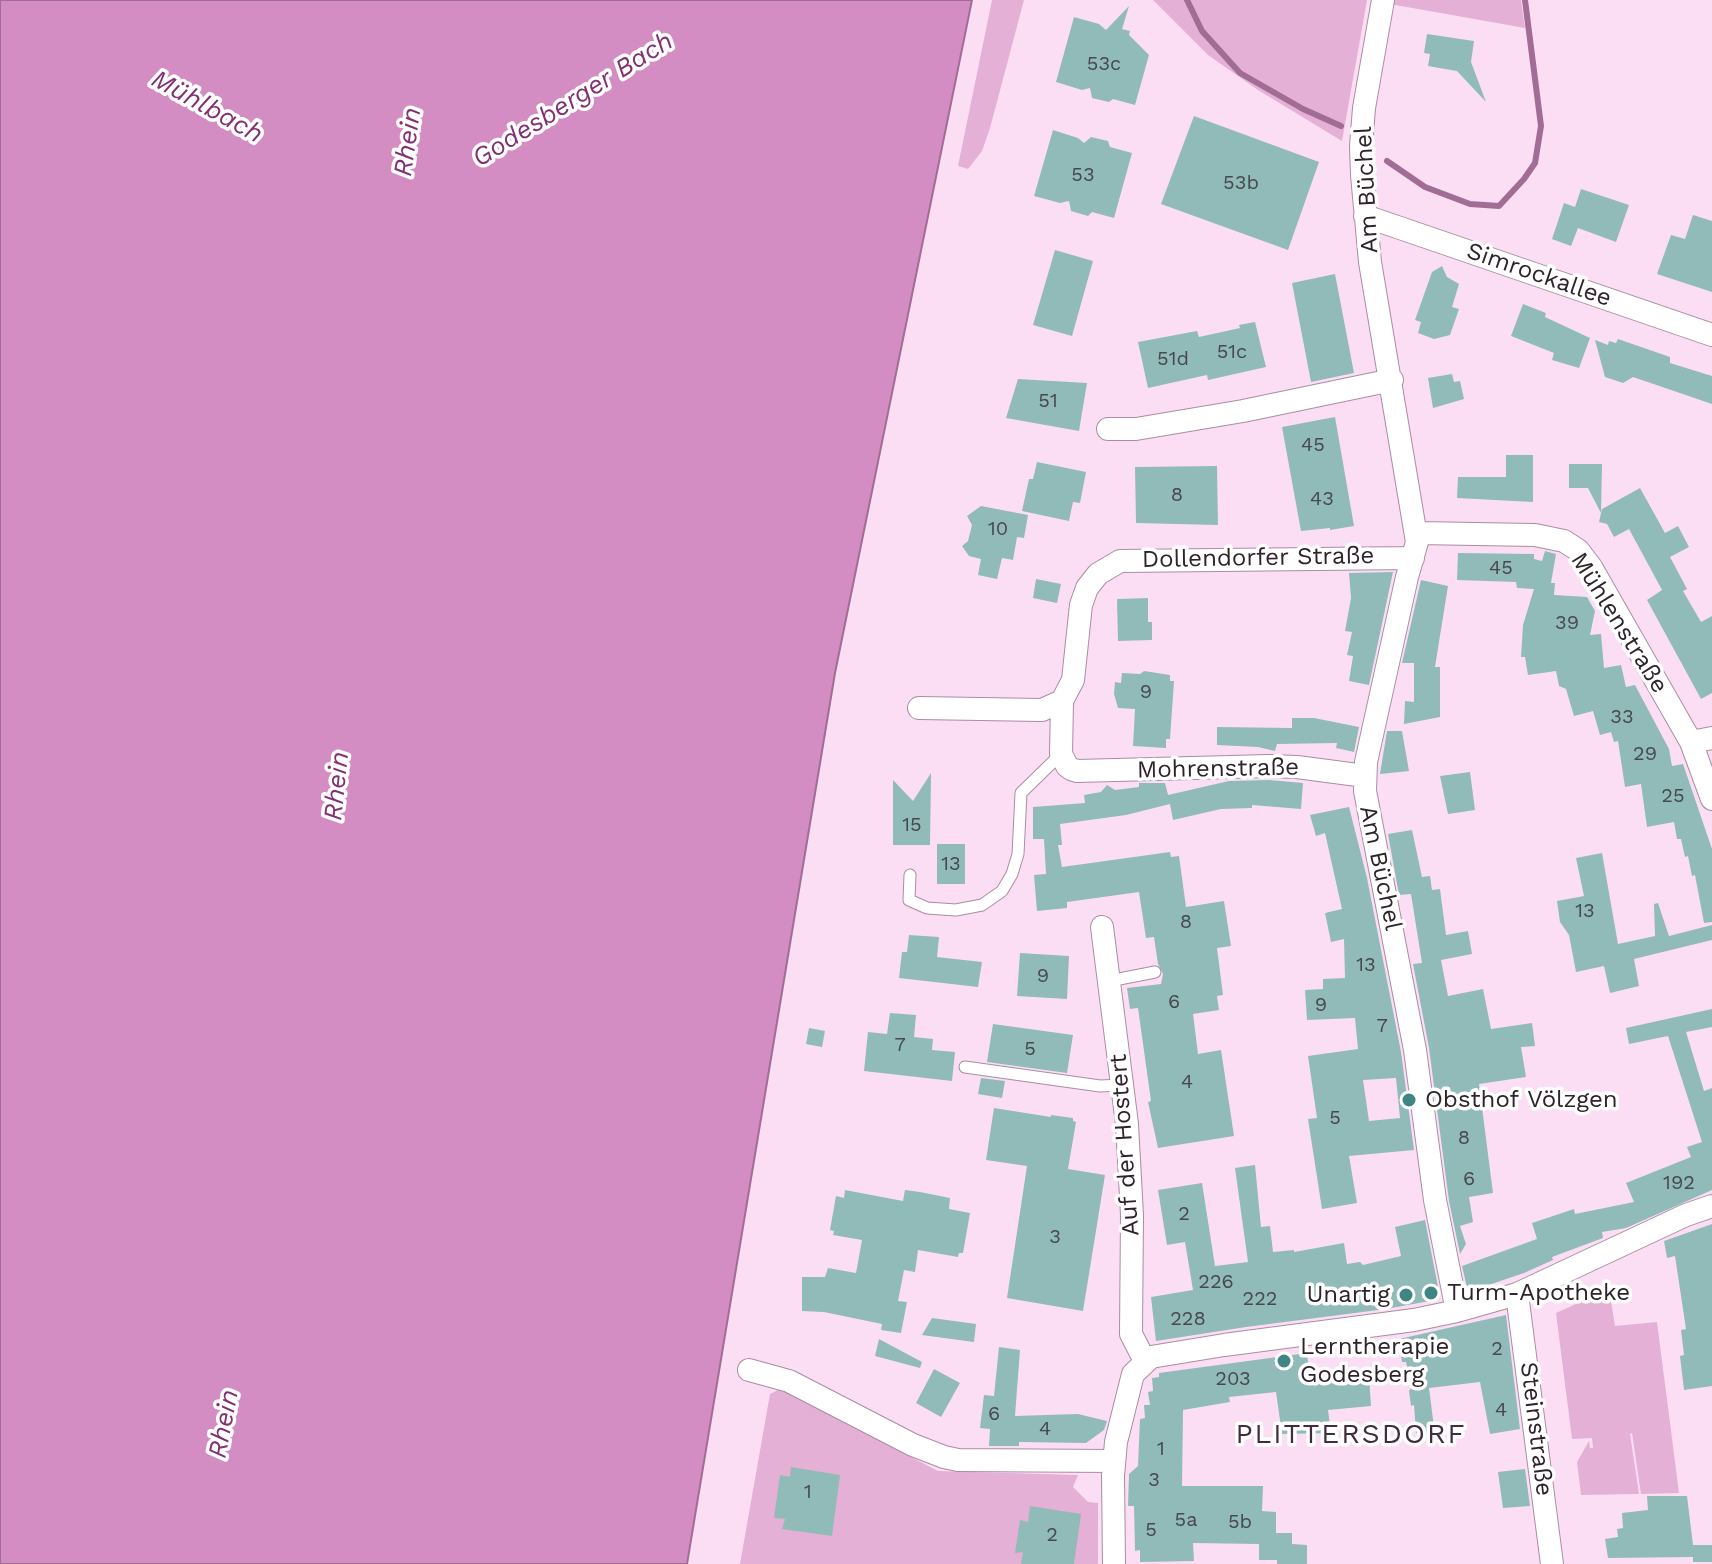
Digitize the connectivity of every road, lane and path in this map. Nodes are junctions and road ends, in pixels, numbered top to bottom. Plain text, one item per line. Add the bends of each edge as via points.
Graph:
1 (1383, 0) edge
2 (1365, 216) junction
3 (1712, 335) edge
4 (1392, 380) junction
5 (1108, 429) dead end
6 (1417, 533) junction
7 (1413, 558) junction
8 (1062, 701) junction
9 (919, 708) dead end
10 (1701, 740) edge
11 (1066, 762) junction
12 (1365, 776) junction
13 (1712, 799) edge
14 (910, 875) dead end
15 (1102, 927) dead end
16 (1155, 972) dead end
17 (1109, 981) junction
18 (965, 1067) dead end
19 (1123, 1085) junction
20 (1712, 1206) edge
21 (1517, 1294) junction
22 (1457, 1311) junction
23 (1145, 1361) junction
24 (749, 1370) dead end
25 (1113, 1461) junction
26 (1114, 1564) edge
27 (1552, 1564) edge

1 - 2 street, Am Büchel via 1362,136
2 - 3 street, Simrockallee
2 - 4 street, Am Büchel
4 - 5 street via 1243,411
4 - 6 street, Am Büchel
6 - 7 street, Am Büchel
6 - 10 street, Mühlenstraße via 1535,535 1571,545 1591,567
7 - 8 street, Dollendorfer Straße via 1111,564 1083,596 1073,680
7 - 12 street, Am Büchel
8 - 9 street via 1042,710
8 - 11 street, Dollendorfer Straße
10 - 13 street, Mühlenstraße
11 - 12 street, Mohrenstraße via 1084,771 1283,767
11 - 14 lane via 1021,793 1018,854 1002,891 982,905 927,908 909,900
12 - 22 street, Am Büchel via 1366,806 1391,916
15 - 17 street, Auf der Hostert
16 - 17 lane
17 - 19 street, Auf der Hostert
18 - 19 lane
19 - 23 street, Auf der Hostert via 1132,1215 1131,1334
20 - 21 street
21 - 22 street
21 - 27 street, Steinstraße
22 - 23 street via 1194,1349
23 - 25 street via 1133,1374
24 - 25 street via 789,1381 944,1457
25 - 26 street

